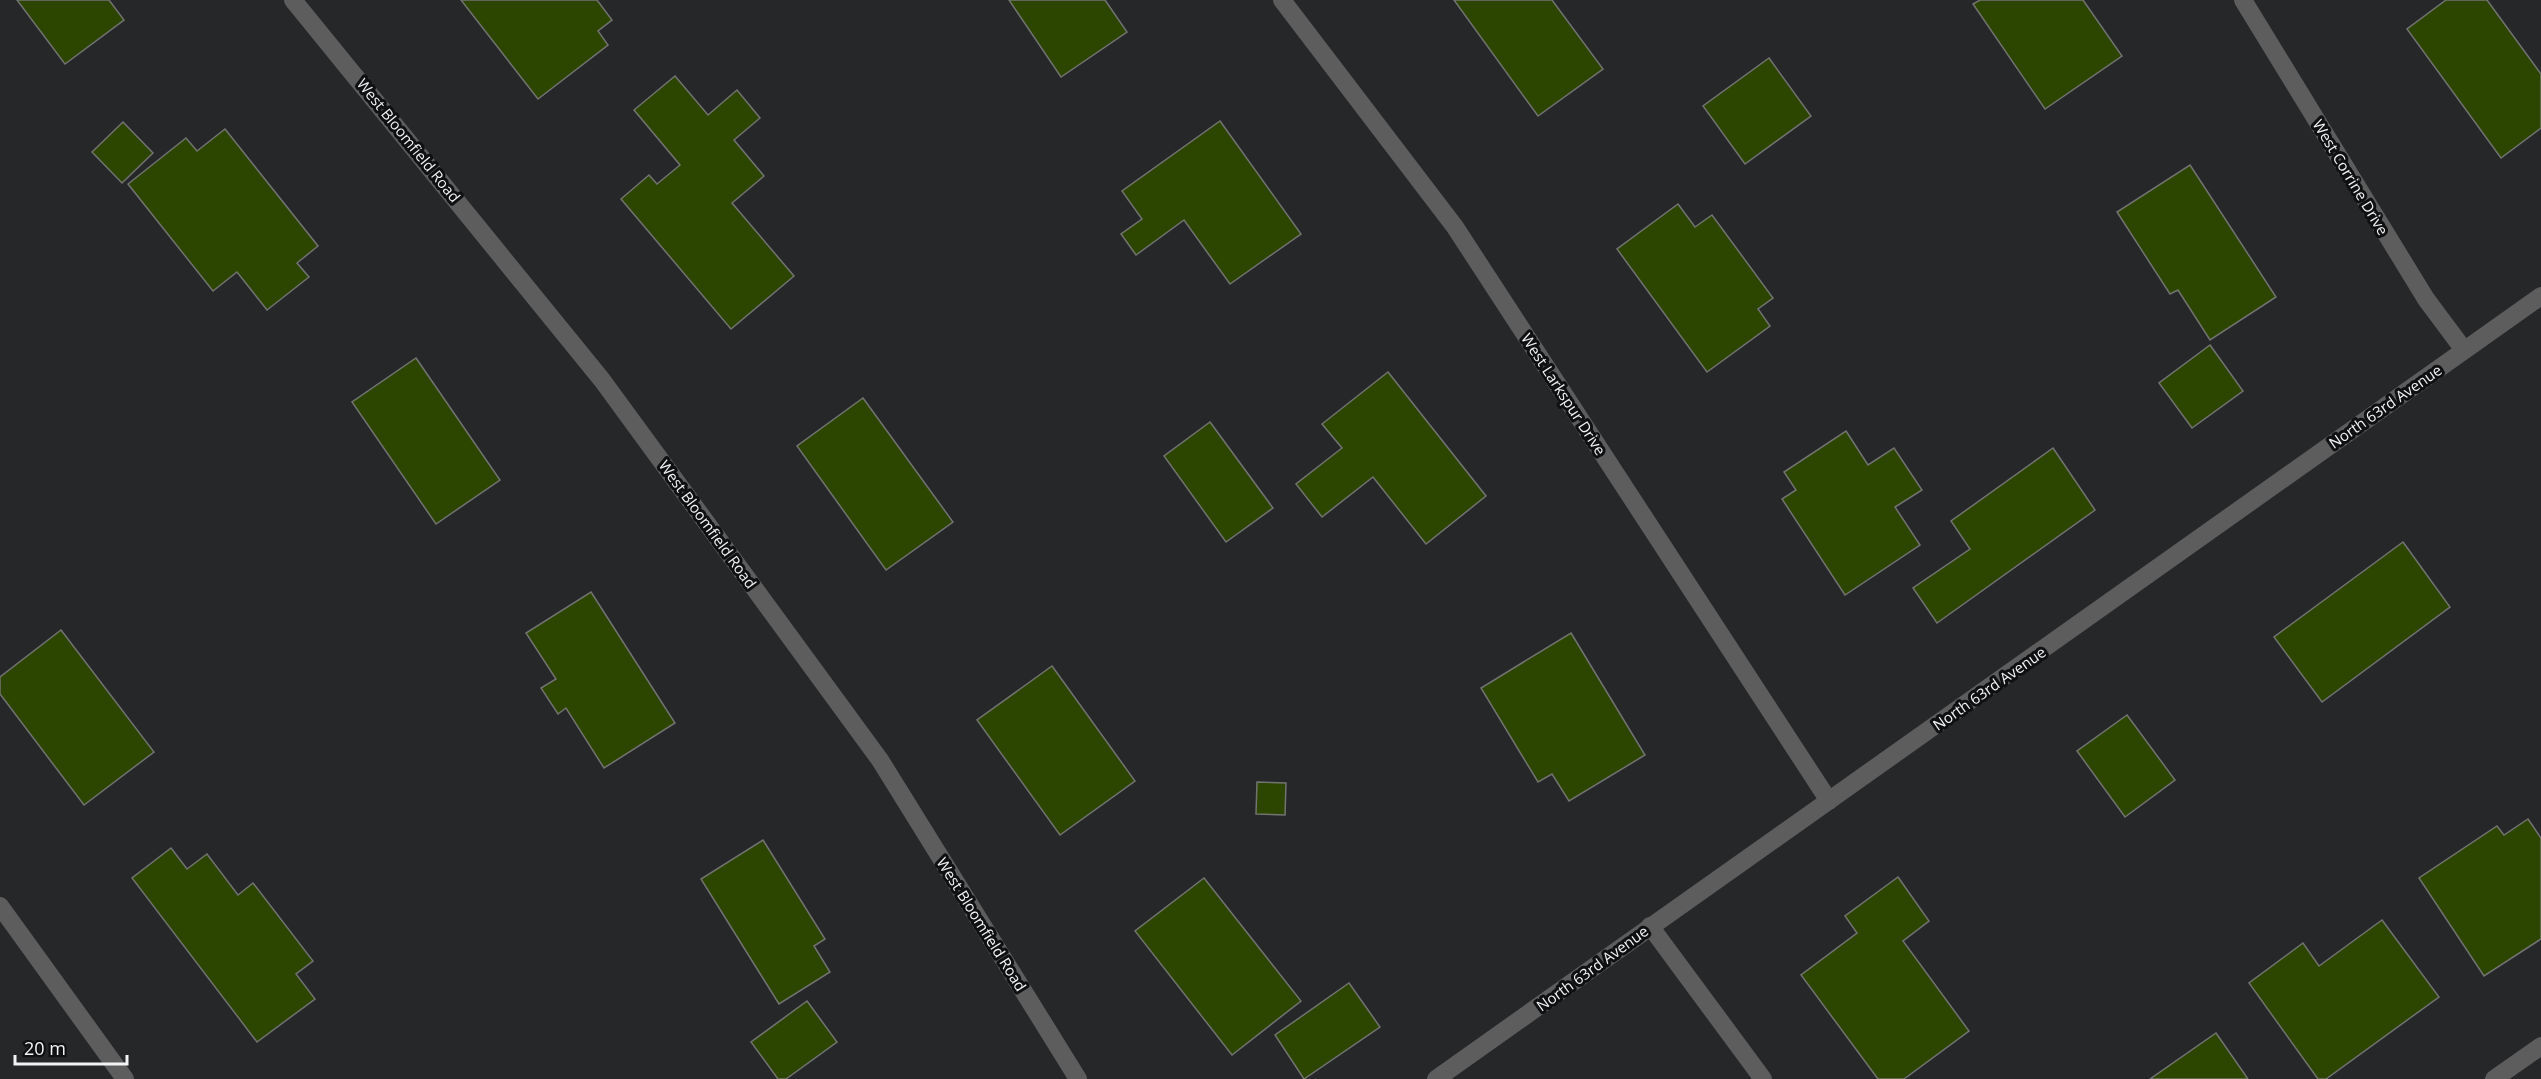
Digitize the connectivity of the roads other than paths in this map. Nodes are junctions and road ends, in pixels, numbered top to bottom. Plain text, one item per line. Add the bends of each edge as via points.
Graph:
1 (293, 0) edge
2 (1282, 0) edge
3 (2243, 0) edge
4 (2541, 296) edge
5 (2464, 350) junction
6 (1828, 801) junction
7 (0, 906) edge
8 (1650, 926) junction
9 (2541, 1046) edge
10 (124, 1079) edge
11 (1078, 1079) edge
12 (1436, 1079) edge
13 (1763, 1079) edge
14 (2494, 1079) edge

1 - 11 street, West Bloomfield Road via 602,380 873,751
2 - 6 street, West Larkspur Drive via 1455,227
3 - 5 street, West Corrine Drive via 2426,299
4 - 5 street, North 63rd Avenue
5 - 6 street, North 63rd Avenue
6 - 8 street, North 63rd Avenue
7 - 10 street
8 - 12 street, North 63rd Avenue
8 - 13 street
9 - 14 street

